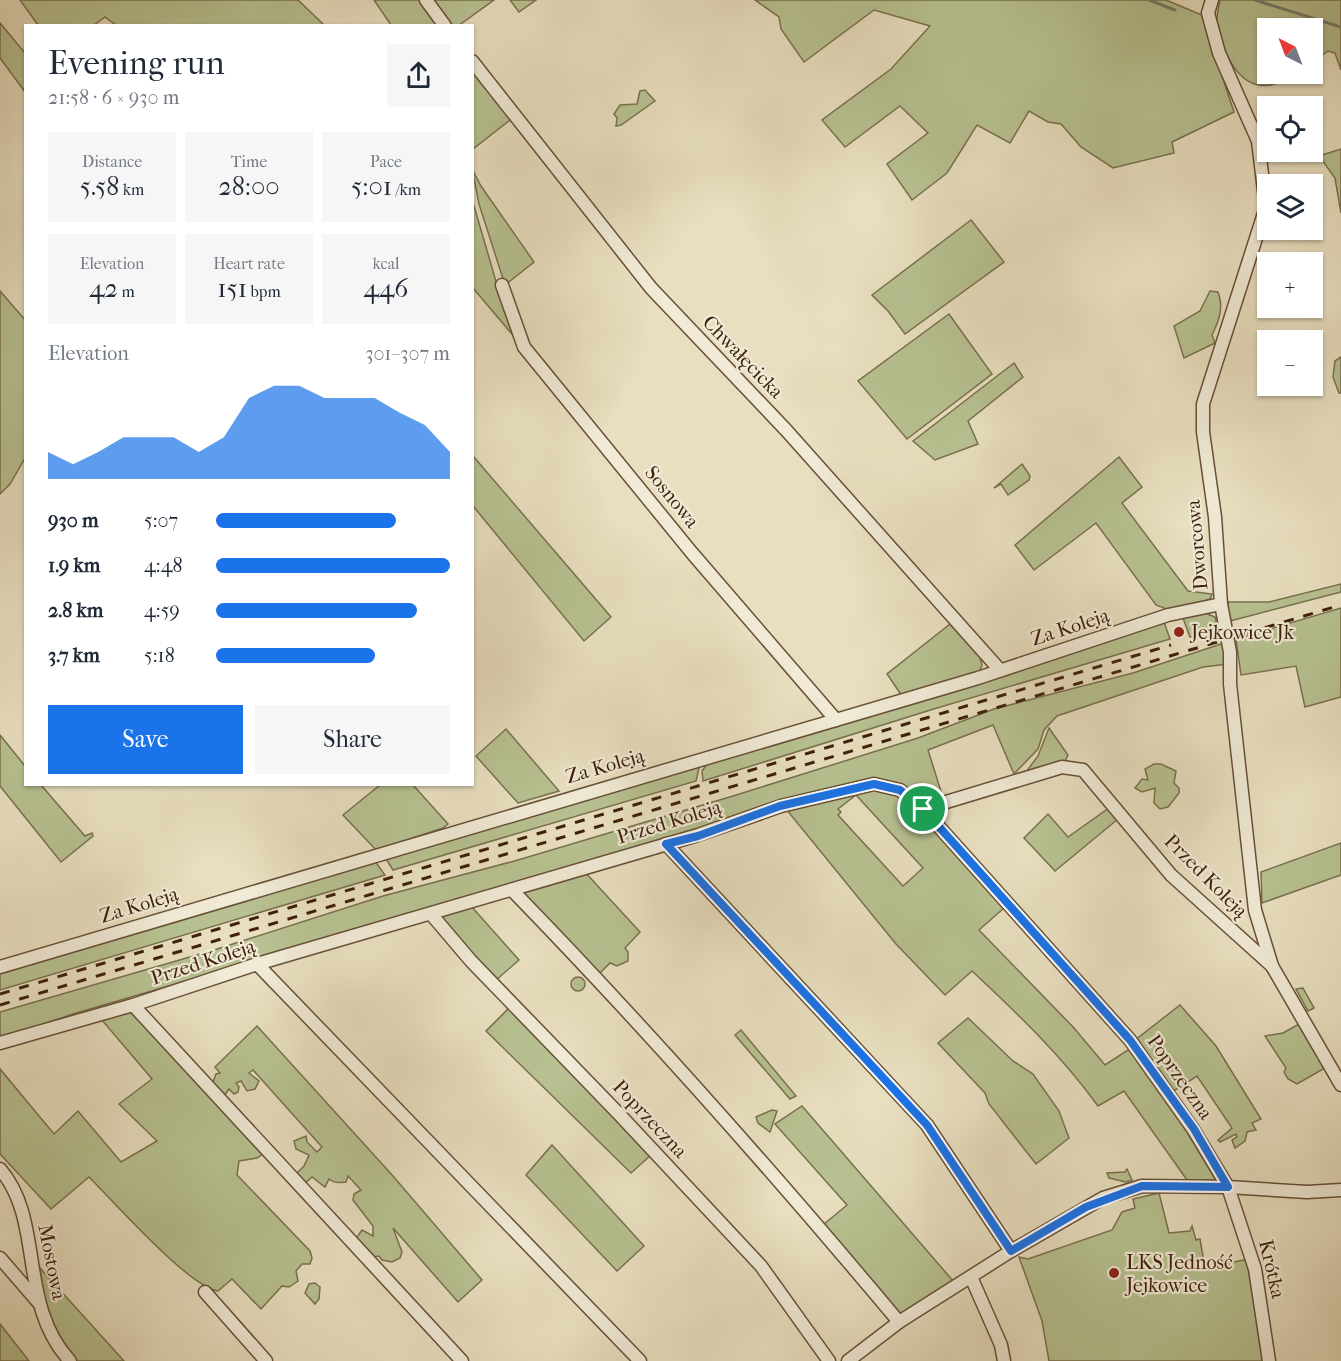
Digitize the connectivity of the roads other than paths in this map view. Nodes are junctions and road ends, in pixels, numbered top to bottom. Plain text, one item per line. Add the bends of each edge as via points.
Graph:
1 (426, 0) edge
2 (1212, 0) edge
3 (444, 24) edge
4 (474, 64) edge
5 (502, 285) dead end
6 (1221, 604) junction
7 (999, 669) junction
8 (836, 720) junction
9 (923, 809) junction
10 (666, 844) junction
11 (512, 890) junction
12 (430, 914) junction
13 (257, 964) junction
14 (1272, 966) junction
15 (0, 967) edge
16 (133, 1005) junction
17 (0, 1043) edge
18 (1341, 1085) edge
19 (0, 1169) edge
20 (1228, 1187) junction
21 (1341, 1190) edge
22 (1011, 1251) junction
23 (0, 1258) edge
24 (971, 1277) junction
25 (204, 1292) dead end
26 (40, 1304) junction
27 (899, 1322) junction
28 (70, 1361) edge
29 (266, 1361) edge
30 (462, 1361) edge
31 (640, 1361) edge
32 (829, 1361) edge
33 (848, 1361) edge
34 (1004, 1361) edge
35 (1269, 1361) edge

1 - 3 street
2 - 6 street, Dworcowa via 1208,13 1219,53 1258,141 1266,207 1203,404
4 - 7 street, Chwałęcicka via 651,288 786,430
5 - 8 street, Sosnowa via 524,347
6 - 7 street, Za Koleją via 1168,615
6 - 14 street, Dworcowa via 1230,652 1230,684 1255,910
7 - 8 street, Za Koleją
8 - 15 street, Za Koleją
9 - 10 street, Przed Koleją via 900,790 874,784 780,806
9 - 14 street, Przed Koleją via 1047,770 1083,770 1171,875
9 - 20 street, Poprzeczna via 1130,1040 1194,1129
10 - 11 street, Przed Koleją
10 - 22 street via 927,1125
11 - 12 street, Przed Koleją
11 - 27 street via 754,1151
12 - 13 street, Przed Koleją
12 - 32 street, Poprzeczna via 761,1266
13 - 16 street, Przed Koleją
13 - 31 street
14 - 18 street, Dworcowa
16 - 17 street, Przed Koleją
16 - 30 street
19 - 26 street, Mostowa via 19,1197
20 - 21 street
20 - 22 street via 1142,1186 1086,1207
20 - 35 street, Krótka via 1255,1269
22 - 24 street
23 - 26 street
24 - 27 street
24 - 34 street
25 - 29 street
26 - 28 street, Mostowa via 53,1338
27 - 33 street

